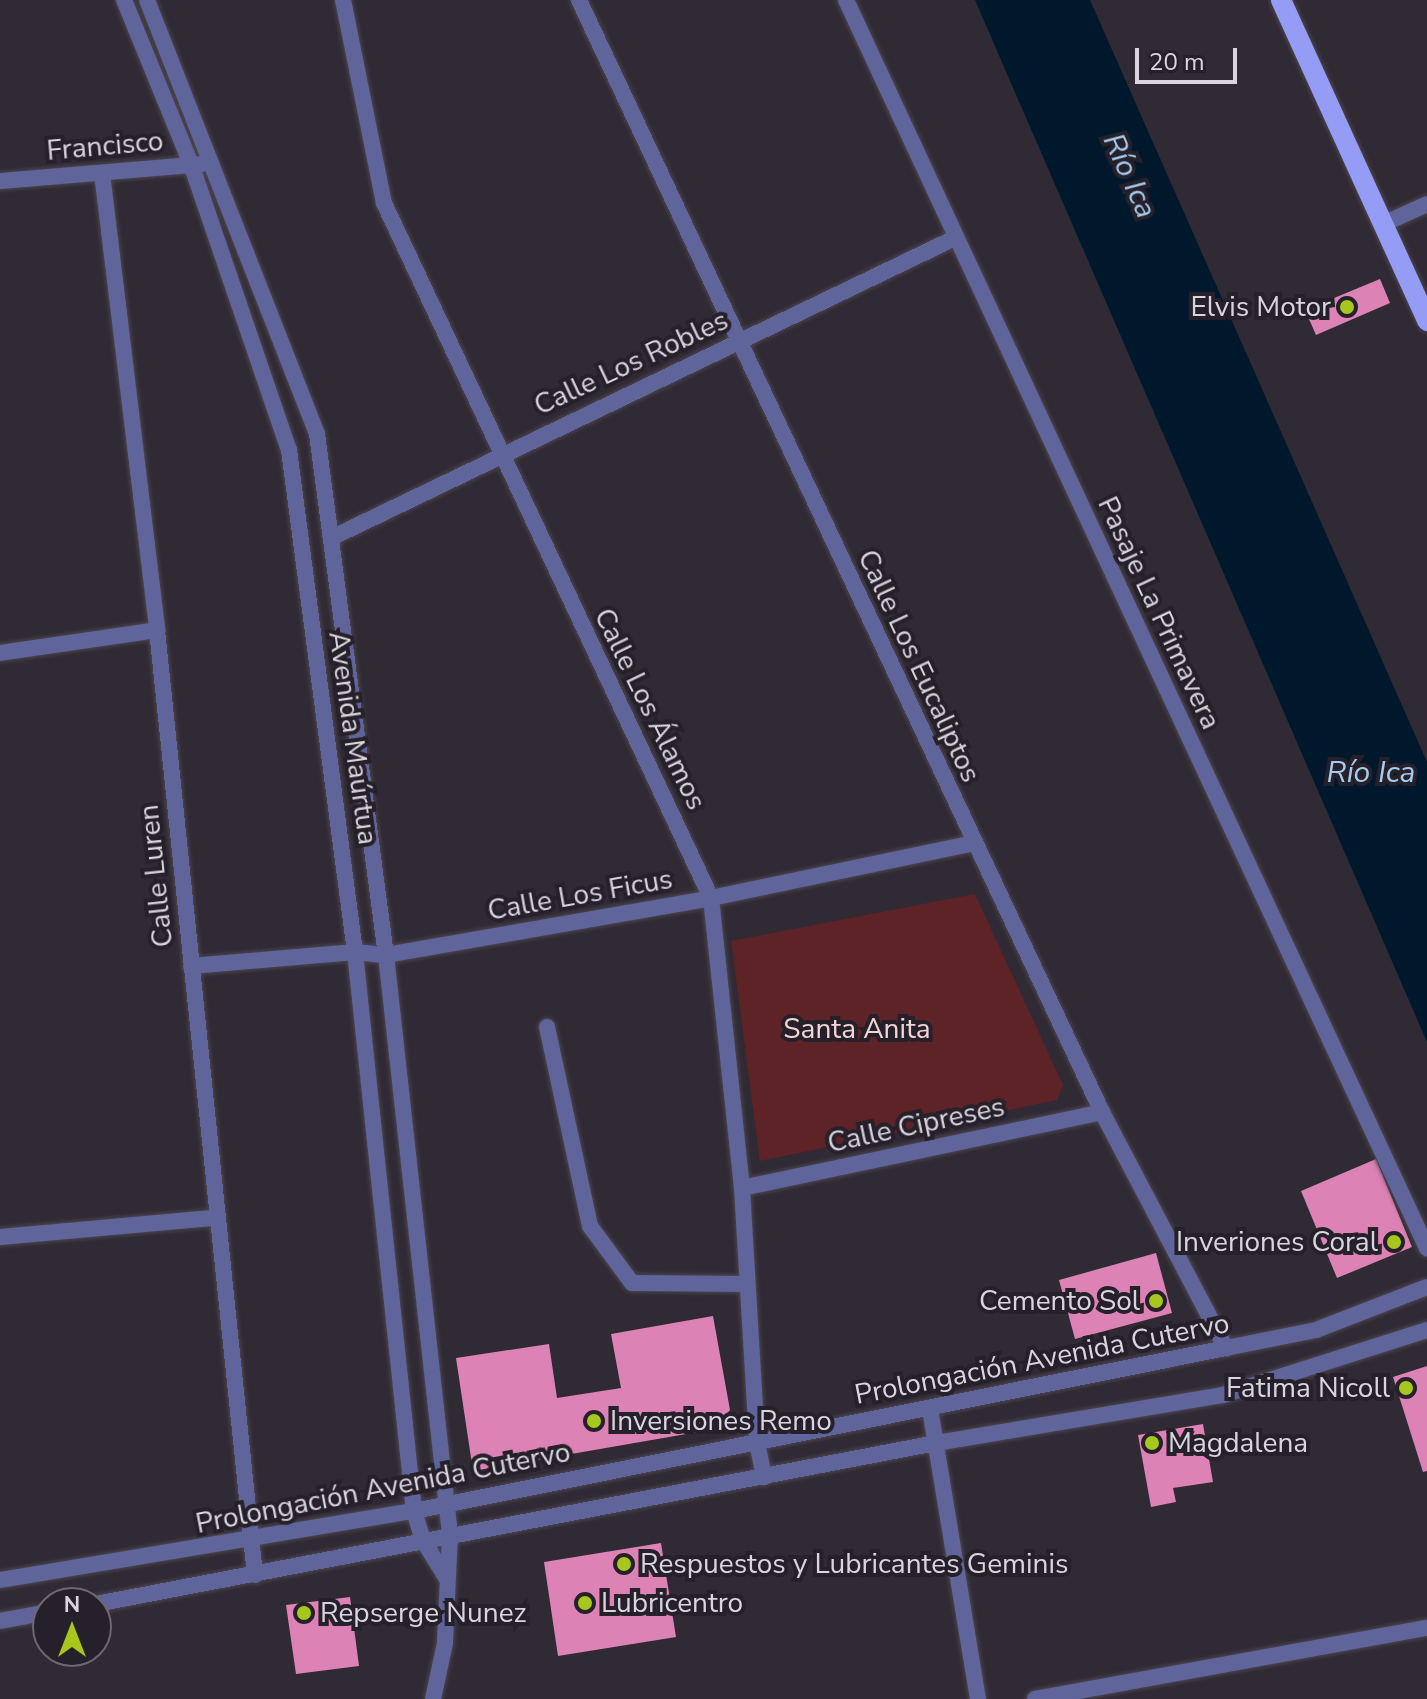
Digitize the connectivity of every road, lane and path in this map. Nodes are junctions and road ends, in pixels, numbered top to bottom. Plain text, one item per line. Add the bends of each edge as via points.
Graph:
1 (124, 0) edge
2 (147, 0) edge
3 (343, 0) edge
4 (579, 0) edge
5 (846, 0) edge
6 (1281, 0) edge
7 (215, 163) junction
8 (191, 164) junction
9 (102, 173) junction
10 (0, 181) edge
11 (1427, 204) edge
12 (1383, 224) junction
13 (955, 238) junction
14 (1427, 321) edge
15 (738, 341) junction
16 (498, 454) junction
17 (331, 538) junction
18 (157, 630) junction
19 (0, 653) edge
20 (974, 843) junction
21 (711, 898) junction
22 (355, 952) junction
23 (386, 955) junction
24 (191, 966) junction
25 (547, 1027) dead end
26 (1102, 1112) junction
27 (742, 1188) junction
28 (215, 1218) junction
29 (0, 1237) edge
30 (1427, 1248) edge
31 (747, 1284) junction
32 (1427, 1287) edge
33 (1427, 1330) edge
34 (1226, 1348) junction
35 (930, 1409) junction
36 (757, 1443) junction
37 (936, 1443) junction
38 (764, 1477) junction
39 (443, 1504) junction
40 (414, 1511) junction
41 (450, 1535) junction
42 (423, 1540) junction
43 (248, 1542) junction
44 (255, 1575) junction
45 (447, 1579) junction
46 (0, 1580) edge
47 (112, 1601) edge
48 (32, 1615) edge
49 (0, 1621) edge
50 (1427, 1628) edge
51 (433, 1699) edge
52 (978, 1699) edge
53 (1035, 1699) edge

1 - 8 street, Avenida Maúrtua
2 - 7 street, Avenida Maúrtua
3 - 16 street, Calle Los Álamos via 384,203
4 - 15 street, Calle Los Eucaliptos
5 - 13 street, Pasaje La Primavera
6 - 12 main road
7 - 8 street, Francisco
7 - 17 street, Avenida Maúrtua via 317,434
8 - 9 street, Francisco
8 - 22 street, Avenida Maúrtua via 289,450
9 - 10 street, Francisco
9 - 18 street, Calle Luren
11 - 12 street
12 - 14 main road
13 - 15 street, Calle Los Robles
13 - 30 street, Pasaje La Primavera
15 - 16 street, Calle Los Robles
15 - 20 street, Calle Los Eucaliptos
16 - 17 street, Calle Los Robles
16 - 21 street, Calle Los Álamos
17 - 23 street, Avenida Maúrtua
18 - 19 street
18 - 24 street, Calle Luren
20 - 21 street, Calle Los Ficus
20 - 26 street, Calle Los Eucaliptos
21 - 23 street, Calle Los Ficus
21 - 27 street, Calle Los Álamos
22 - 23 street, Calle Los Ficus
22 - 24 street, Calle Los Ficus
22 - 40 street, Avenida Maúrtua
23 - 39 street, Avenida Maúrtua
24 - 28 street, Calle Luren
25 - 31 street via 590,1226 632,1283
26 - 27 street, Calle Cipreses
26 - 34 street, Calle Los Eucaliptos
27 - 31 street, Calle Los Álamos
28 - 29 street
28 - 43 street, Calle Luren
31 - 36 street, Calle Los Álamos
32 - 34 street, Prolongación Avenida Cutervo via 1316,1330
33 - 37 street, Prolongación Avenida Cutervo via 1223,1395
34 - 35 street, Prolongación Avenida Cutervo
35 - 36 street, Prolongación Avenida Cutervo
35 - 37 street
36 - 38 street, Calle Los Álamos
36 - 39 street, Prolongación Avenida Cutervo
37 - 38 street, Prolongación Avenida Cutervo
37 - 52 street
38 - 41 street, Prolongación Avenida Cutervo
39 - 40 street, Prolongación Avenida Cutervo
39 - 41 street, Avenida Maúrtua
40 - 42 street, Avenida Maúrtua
40 - 43 street, Prolongación Avenida Cutervo
41 - 42 street, Prolongación Avenida Cutervo
41 - 45 street, Avenida Maúrtua
42 - 44 street, Prolongación Avenida Cutervo
42 - 45 street, Avenida Maúrtua
43 - 44 street, Calle Luren
43 - 46 street, Prolongación Avenida Cutervo
44 - 47 street, Prolongación Avenida Cutervo
45 - 51 street, Avenida Maúrtua via 445,1643
48 - 49 street
50 - 53 street

